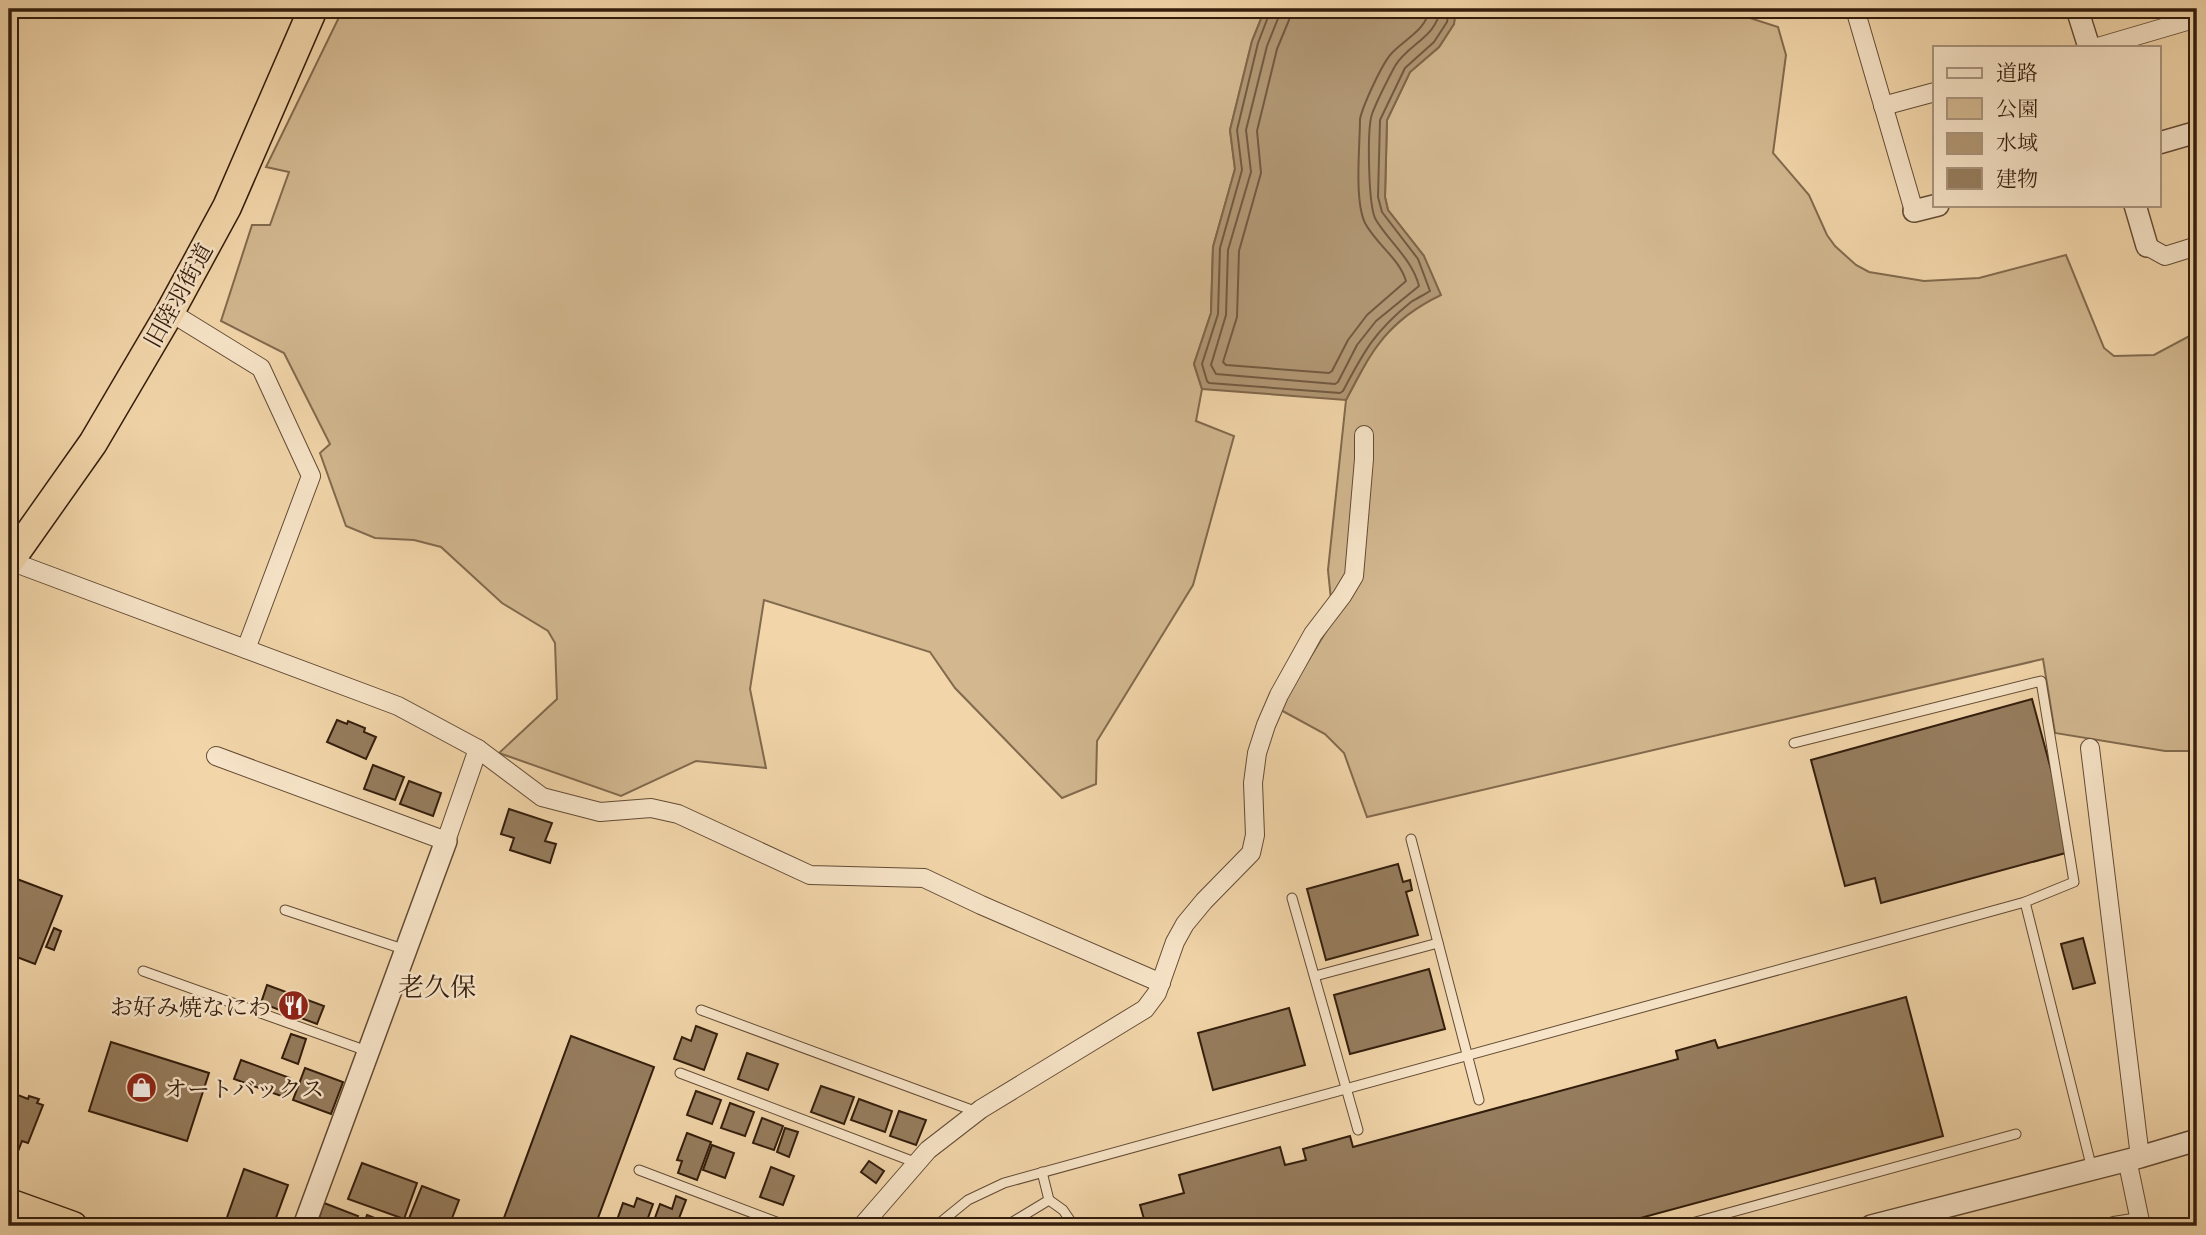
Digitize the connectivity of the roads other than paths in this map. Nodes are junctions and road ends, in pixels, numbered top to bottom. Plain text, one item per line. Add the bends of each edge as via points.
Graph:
1 (313, 9) edge
2 (1855, 9) edge
3 (2077, 9) edge
4 (2197, 18) edge
5 (2089, 46) edge
6 (2101, 46) edge
7 (1933, 93) edge
8 (1883, 106) junction
9 (2197, 132) edge
10 (2160, 143) edge
11 (1934, 206) edge
12 (2135, 206) edge
13 (1914, 211) joint
14 (2147, 246) joint
15 (2197, 246) edge
16 (170, 312) junction
17 (1364, 435) dead end
18 (9, 562) edge
19 (246, 649) junction
20 (1794, 743) dead end
21 (2090, 748) dead end
22 (478, 749) junction
23 (216, 756) dead end
24 (1410, 839) dead end
25 (446, 841) junction
26 (1292, 898) dead end
27 (2025, 902) junction
28 (285, 910) dead end
29 (1438, 943) junction
30 (407, 951) junction
31 (143, 971) dead end
32 (1315, 976) junction
33 (1161, 983) junction
34 (701, 1010) dead end
35 (367, 1051) junction
36 (1468, 1056) junction
37 (680, 1073) dead end
38 (1347, 1089) junction
39 (1479, 1100) dead end
40 (977, 1112) junction
41 (1358, 1130) dead end
42 (2016, 1134) dead end
43 (2197, 1140) edge
44 (2133, 1158) junction
45 (918, 1163) junction
46 (2092, 1169) junction
47 (639, 1170) dead end
48 (1042, 1172) junction
49 (1049, 1200) junction
50 (9, 1203) edge
51 (2141, 1224) edge
52 (1008, 1225) edge
53 (73, 1226) edge
54 (304, 1226) edge
55 (787, 1226) edge
56 (862, 1226) edge
57 (936, 1226) edge
58 (1074, 1226) edge
59 (1681, 1226) edge
60 (1871, 1226) edge
61 (2114, 1226) edge

1 - 16 highway, 旧陸羽街道 via 226,207
2 - 8 street
3 - 5 street
4 - 6 street
7 - 8 street
8 - 13 street
9 - 10 street
11 - 13 street
12 - 14 street
14 - 15 street via 2165,256
16 - 18 highway, 旧陸羽街道 via 93,443
16 - 19 street via 261,368 311,476
17 - 33 street via 1354,576 1313,634 1266,724 1253,783 1251,853 1185,924
18 - 19 street
19 - 22 street via 398,706
20 - 27 lane via 2040,681 2074,882
21 - 44 street
22 - 25 street
22 - 33 street via 542,797 600,812 651,808 678,814 810,875 924,878
23 - 25 street
24 - 29 lane
25 - 30 street
26 - 32 lane
27 - 36 lane
27 - 46 lane
28 - 30 lane
29 - 32 lane
29 - 36 lane
30 - 35 street
31 - 35 lane
32 - 38 lane
33 - 40 street via 1144,1009
34 - 40 lane
35 - 54 street
36 - 38 lane
36 - 39 lane
37 - 45 lane
38 - 41 lane
38 - 48 lane
40 - 45 street
42 - 59 lane
43 - 44 street
44 - 46 street
44 - 51 street
45 - 56 street
46 - 60 street
47 - 55 lane
48 - 49 lane
48 - 57 lane via 1004,1182 968,1200
49 - 52 lane
49 - 58 lane
50 - 53 highway
51 - 61 street

